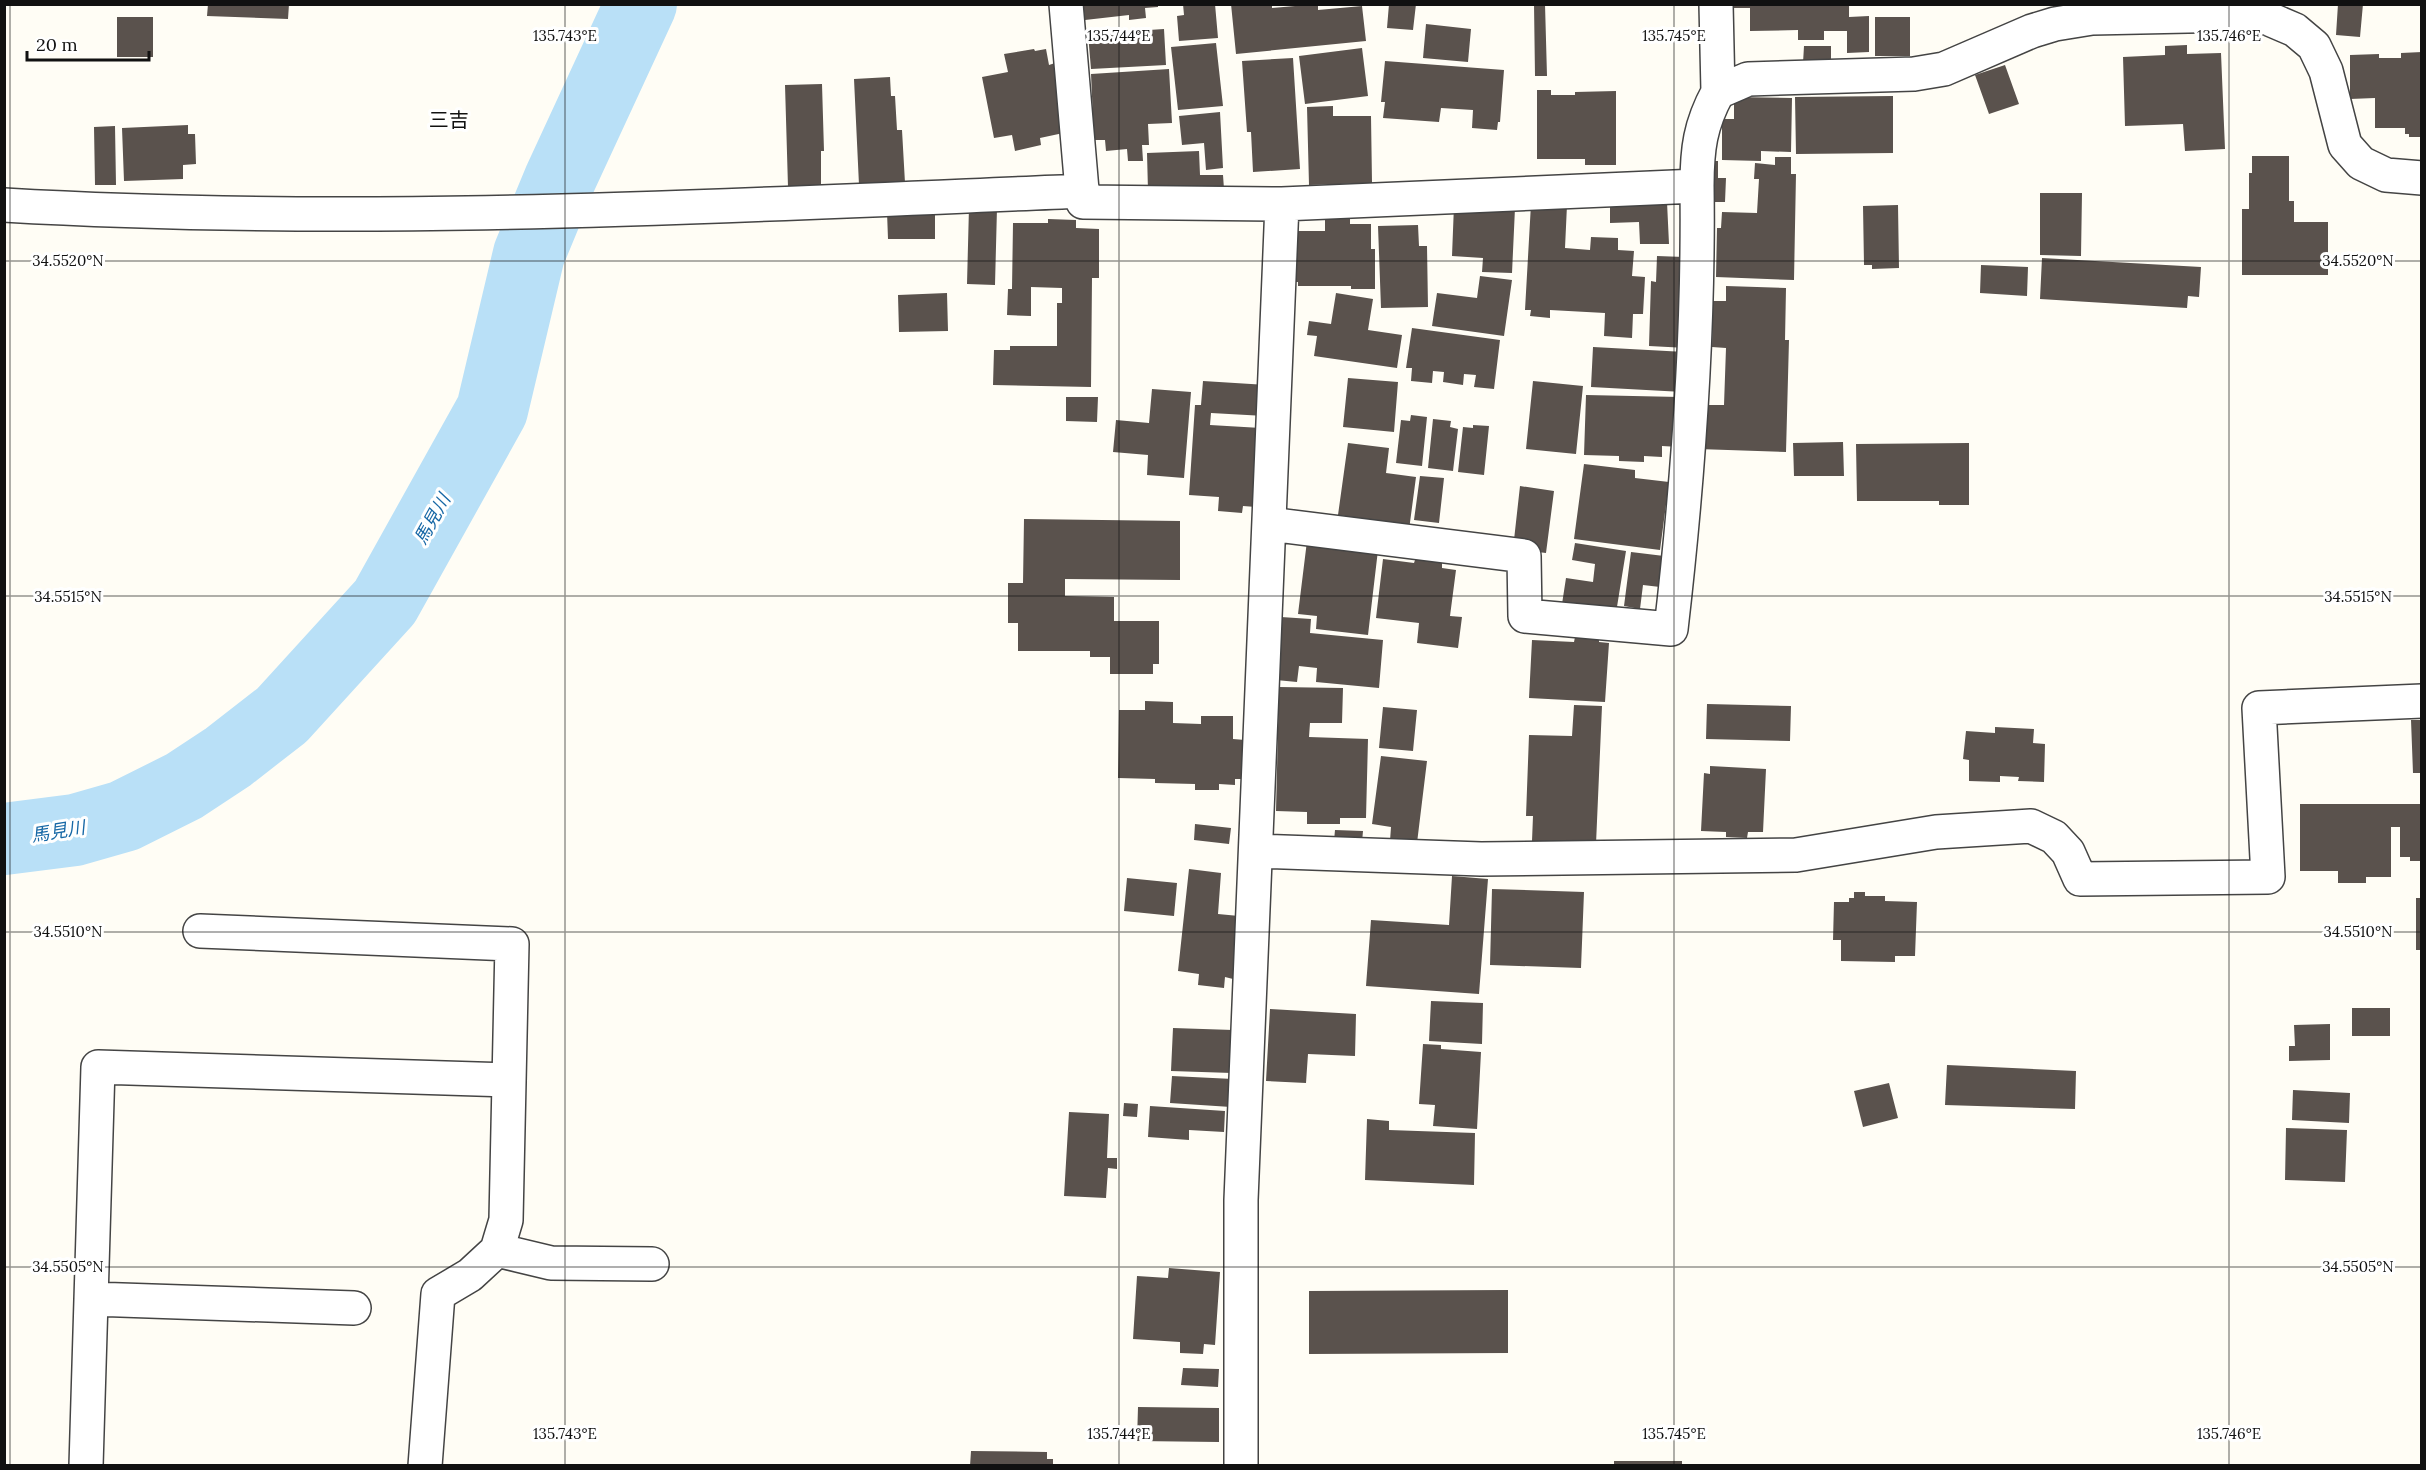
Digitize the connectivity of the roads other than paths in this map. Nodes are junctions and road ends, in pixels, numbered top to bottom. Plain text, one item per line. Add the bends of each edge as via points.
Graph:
1 (1066, 4) edge
2 (1716, 4) edge
3 (1718, 92) junction
4 (2421, 178) edge
5 (1697, 186) junction
6 (1083, 191) junction
7 (1282, 204) junction
8 (4, 205) edge
9 (1269, 524) junction
10 (2421, 701) edge
11 (1256, 851) junction
12 (200, 931) dead end
13 (508, 1080) junction
14 (497, 1250) junction
15 (652, 1264) dead end
16 (92, 1299) junction
17 (354, 1308) dead end
18 (86, 1466) edge
19 (425, 1466) edge
20 (1241, 1466) edge

1 - 6 street
2 - 3 street
3 - 4 street via 1748,80 1914,74 1944,69 2032,31 2092,18 2267,18 2295,30 2314,46 2326,71 2345,145 2361,163 2386,175
3 - 5 street via 1705,116 1697,150
5 - 7 street
5 - 9 street via 1698,283 1684,523 1671,629 1526,616 1524,556
6 - 7 street via 1083,201
6 - 8 street via 529,212 320,214
7 - 9 street
9 - 11 street
10 - 11 street via 2259,708 2268,877 2074,866 2054,837 2031,826 1936,832 1796,855 1481,859
11 - 20 street via 1241,1200
12 - 13 street via 512,944
13 - 14 street via 506,1220
13 - 16 street via 98,1067
14 - 15 street via 551,1263
14 - 19 street via 470,1275 438,1294
16 - 17 street
16 - 18 street

